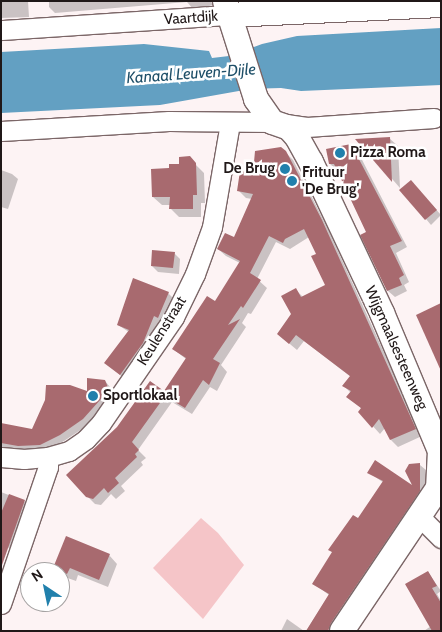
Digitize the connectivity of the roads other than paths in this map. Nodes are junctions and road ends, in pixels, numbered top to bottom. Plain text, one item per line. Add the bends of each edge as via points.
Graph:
1 (441, 5) edge
2 (227, 8) edge
3 (1, 30) edge
4 (434, 118) dead end
5 (272, 122) junction
6 (230, 123) junction
7 (1, 131) edge
8 (438, 437) edge
9 (1, 456) edge
10 (48, 457) junction
11 (420, 517) junction
12 (441, 538) edge
13 (1, 604) edge
14 (342, 631) edge

1 - 2 street, Vaartdijk
2 - 3 street, Vaartdijk
2 - 5 street, Wijgmaalsesteenweg via 256,98
4 - 5 street via 307,126
5 - 6 street
5 - 8 street, Wijgmaalsesteenweg via 289,128 311,162
6 - 7 street via 169,121
6 - 10 street, Keulenstraat via 212,228 195,274 174,316 101,423 86,439 69,450
8 - 11 street, Wijgmaalsesteenweg via 438,488
9 - 10 street, Keulenstraat via 24,459
10 - 13 street via 48,467
11 - 12 street
11 - 14 street, Wijgmaalsesteenweg

